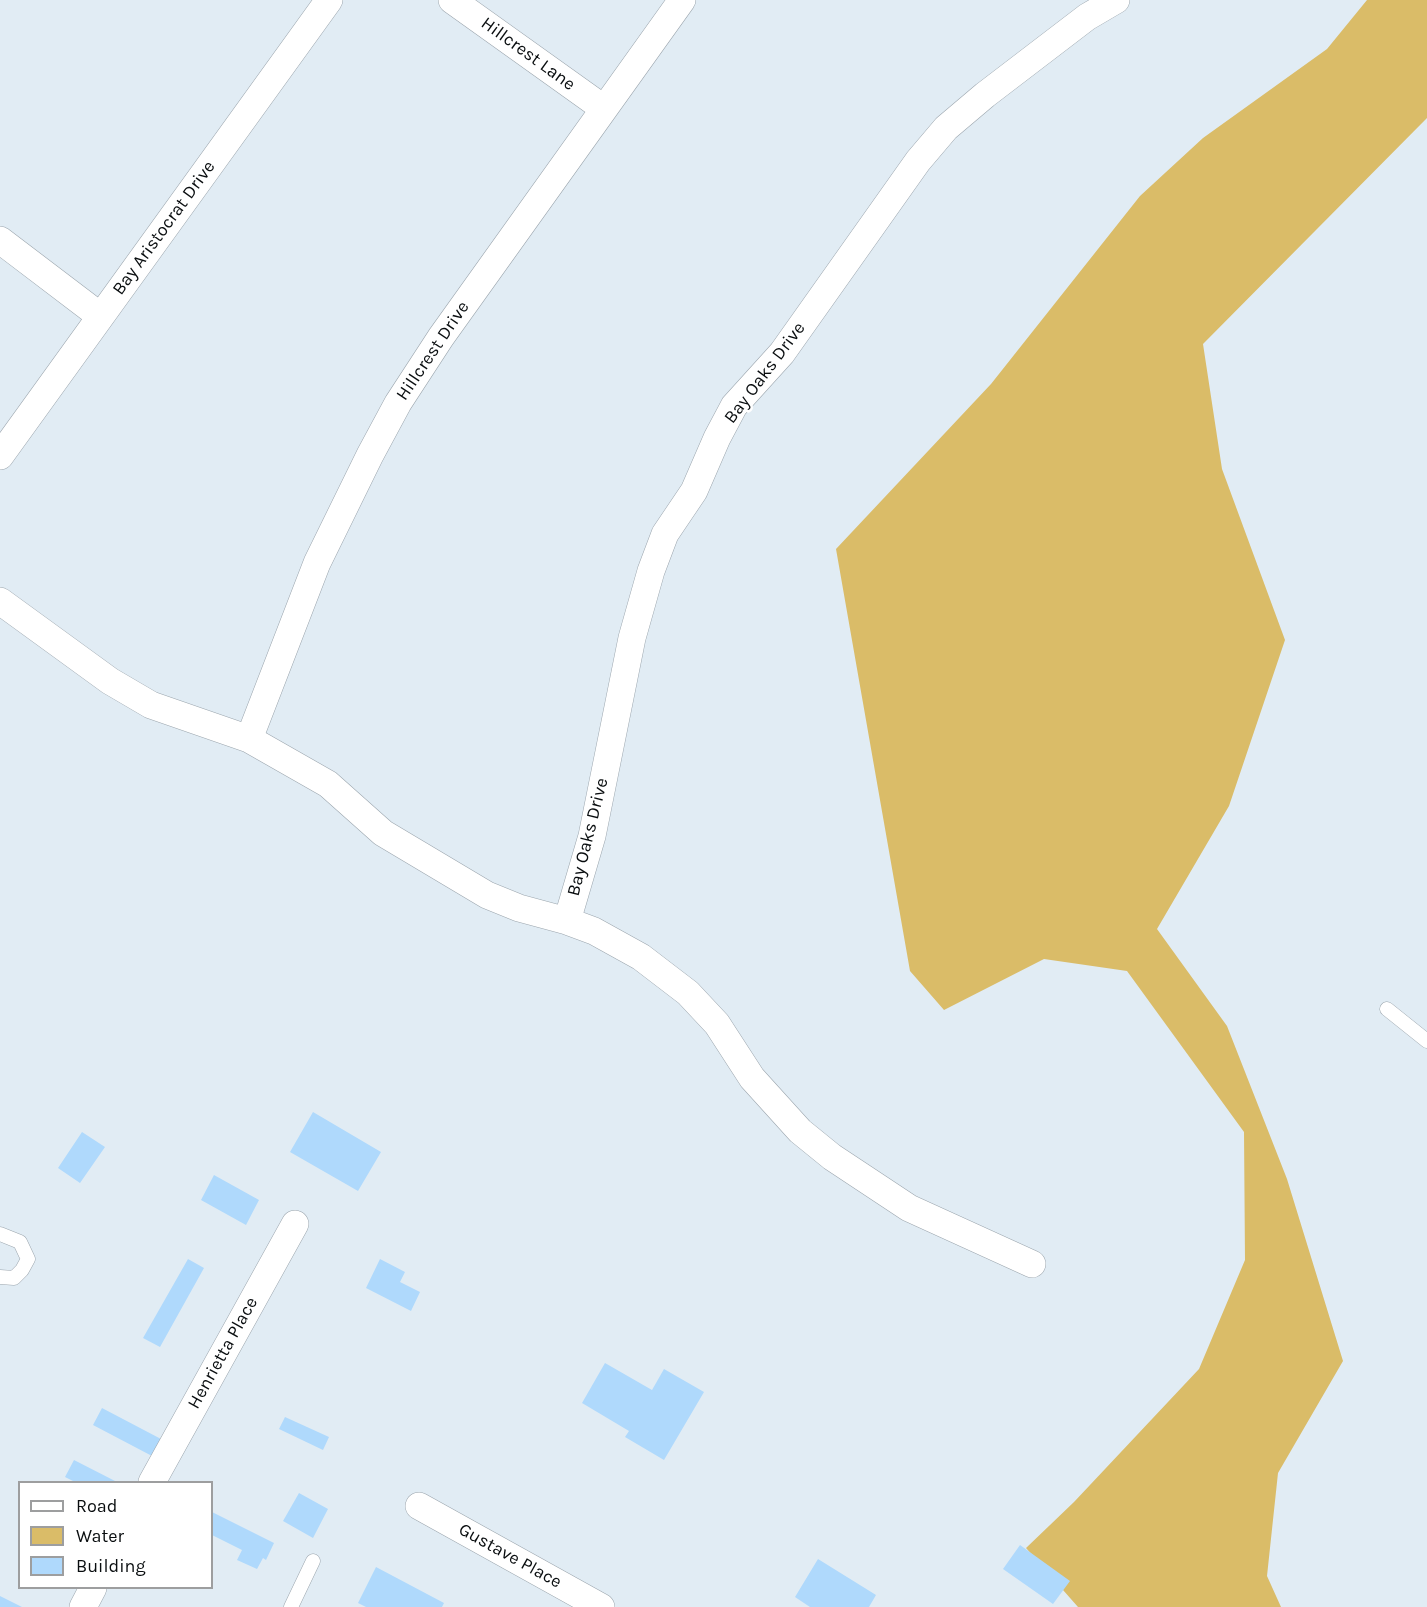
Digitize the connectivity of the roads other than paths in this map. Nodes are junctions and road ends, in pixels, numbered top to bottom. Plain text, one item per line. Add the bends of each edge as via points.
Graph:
1 (328, 0) edge
2 (452, 0) edge
3 (682, 0) edge
4 (1116, 0) edge
5 (603, 108) junction
6 (0, 240) edge
7 (100, 316) junction
8 (0, 456) edge
9 (0, 601) edge
10 (249, 739) junction
11 (567, 921) junction
12 (1387, 1009) dead end
13 (1427, 1041) edge
14 (295, 1224) dead end
15 (0, 1234) edge
16 (1032, 1264) dead end
17 (0, 1277) edge
18 (153, 1481) edge
19 (418, 1506) dead end
20 (313, 1561) dead end
21 (92, 1589) edge
22 (82, 1607) edge
23 (291, 1607) edge
24 (600, 1607) edge

1 - 7 street, Bay Aristocrat Drive
2 - 5 street, Hillcrest Lane
3 - 5 street, Hillcrest Drive
4 - 11 street, Bay Oaks Drive via 1078,24 946,128 918,161 782,353 734,406 694,491 665,534 651,571 632,638 592,836
5 - 10 street, Hillcrest Drive via 398,403 317,563
6 - 7 street
7 - 8 street, Bay Aristocrat Drive
9 - 10 street via 110,681 151,705
10 - 11 street via 328,784 383,833 487,895
11 - 16 street via 640,957 688,993 717,1024 777,1108 832,1156 909,1208
12 - 13 lane
14 - 18 street, Henrietta Place
15 - 17 lane via 20,1242 28,1259 14,1278
19 - 24 street, Gustave Place
20 - 23 lane
21 - 22 street

